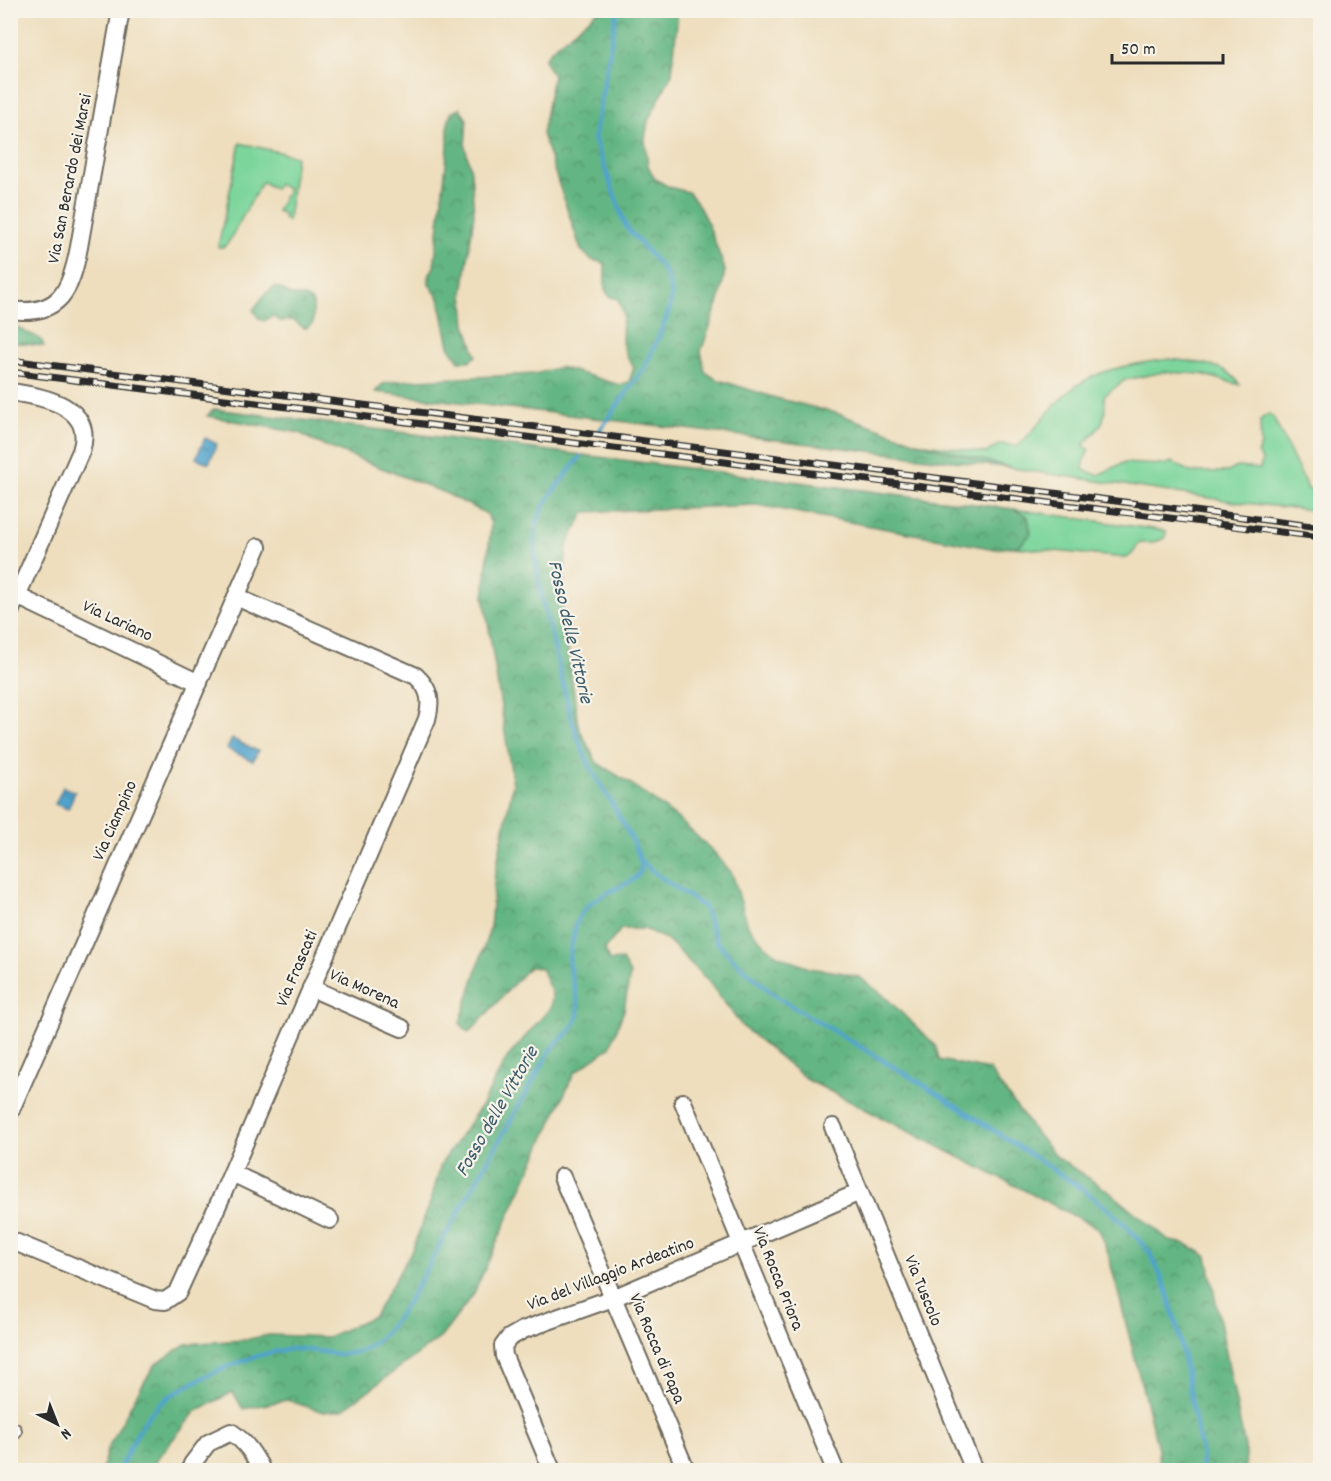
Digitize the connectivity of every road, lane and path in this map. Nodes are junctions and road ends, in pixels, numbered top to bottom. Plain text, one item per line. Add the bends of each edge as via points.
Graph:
1 (121, 10) edge
2 (10, 310) edge
3 (10, 392) edge
4 (258, 547) dead end
5 (17, 596) junction
6 (236, 597) junction
7 (10, 612) edge
8 (199, 682) junction
9 (311, 988) junction
10 (402, 1028) dead end
11 (683, 1102) dead end
12 (10, 1112) edge
13 (833, 1127) dead end
14 (232, 1173) junction
15 (562, 1177) dead end
16 (860, 1192) junction
17 (330, 1220) dead end
18 (10, 1240) edge
19 (741, 1243) junction
20 (613, 1298) junction
21 (192, 1464) dead end
22 (262, 1470) edge
23 (552, 1470) edge
24 (686, 1470) edge
25 (835, 1470) edge
26 (974, 1470) edge

1 - 2 street, Via San Berardo dei Marsi via 69,285 61,298 46,308 30,312
3 - 5 street via 41,396 60,404 77,417 84,436 81,451
4 - 6 street, Via Ciampino
5 - 7 street
5 - 8 street, Via Lariano
6 - 8 street, Via Ciampino
6 - 9 street, Via Frascati via 408,671 423,682 430,700 427,719
8 - 12 street, Via Ciampino
9 - 10 street, Via Morena
9 - 14 street, Via Frascati
11 - 19 street, Via Rocca Priora
13 - 16 street, Via Tuscolo
14 - 17 street
14 - 18 street, Via Frascati via 182,1286 165,1301
15 - 20 street, Via Rocca di Papa
16 - 19 street, Via del Villaggio Ardeatino
16 - 26 street, Via Tuscolo
19 - 20 street, Via del Villaggio Ardeatino
19 - 25 street, Via Rocca Priora
20 - 23 street, Via del Villaggio Ardeatino via 523,1330 503,1346
20 - 24 street, Via Rocca di Papa
21 - 22 street via 208,1443 231,1432 241,1439

